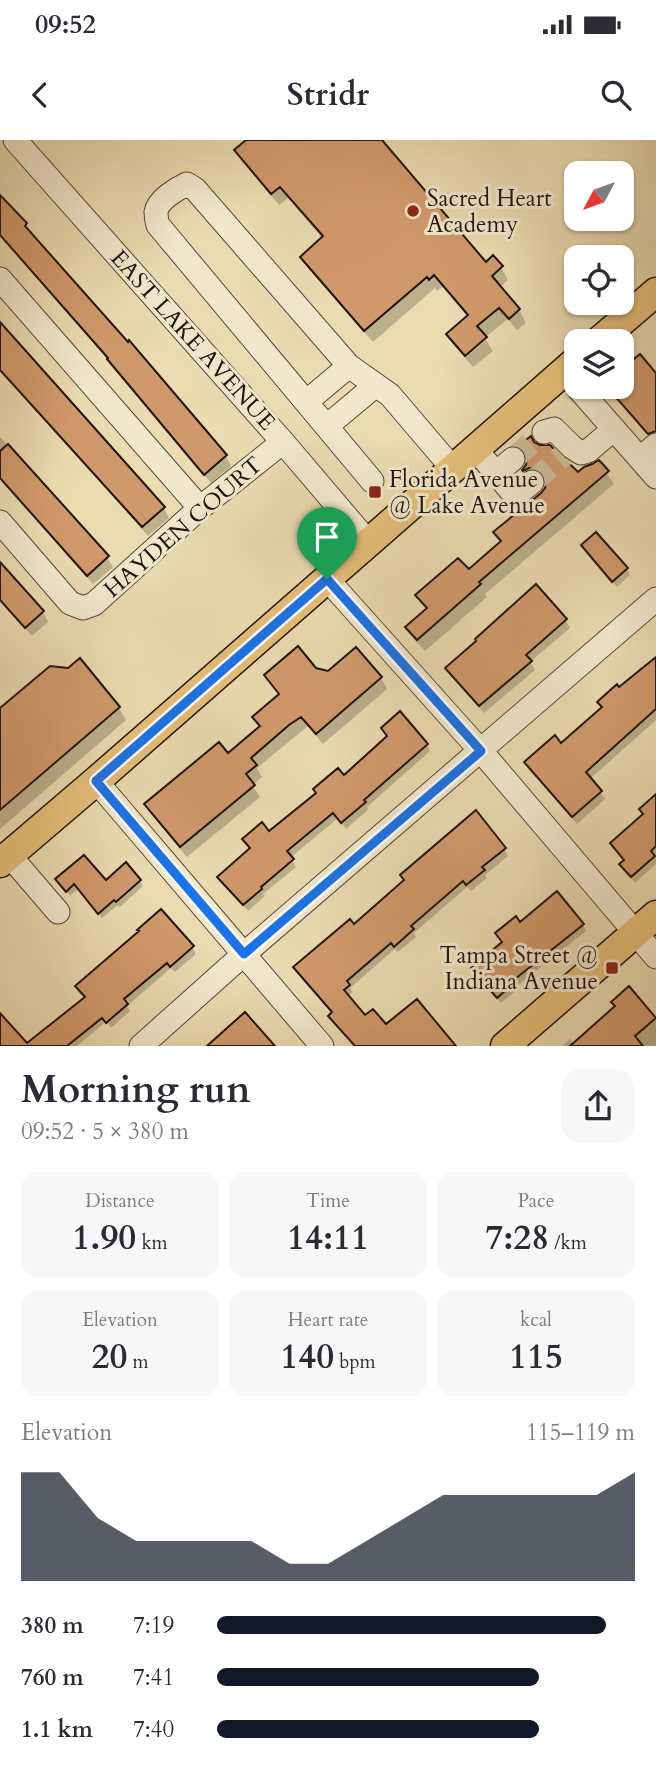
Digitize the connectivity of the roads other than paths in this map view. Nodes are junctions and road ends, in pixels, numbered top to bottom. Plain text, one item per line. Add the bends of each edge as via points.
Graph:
1 (15, 140) edge
2 (0, 279) edge
3 (656, 292) edge
4 (613, 329) edge
5 (349, 366) junction
6 (564, 383) edge
7 (376, 385) junction
8 (591, 399) edge
9 (306, 402) junction
10 (327, 426) junction
11 (614, 429) junction
12 (544, 432) dead end
13 (283, 442) junction
14 (475, 449) junction
15 (648, 452) edge
16 (453, 468) junction
17 (656, 477) edge
18 (372, 481) dead end
19 (532, 482) tunnel mouth
20 (200, 508) junction
21 (0, 522) edge
22 (368, 542) junction
23 (327, 579) junction
24 (656, 599) edge
25 (481, 751) junction
26 (96, 781) junction
27 (5, 859) edge
28 (58, 912) dead end
29 (646, 924) edge
30 (244, 954) junction
31 (656, 957) edge
32 (141, 1045) edge
33 (322, 1045) edge
34 (505, 1045) edge

1 - 13 street, EAST LAKE AVENUE
2 - 20 street
3 - 4 main road
5 - 7 street
5 - 9 street
5 - 9 street via 195,189 187,184 178,188 159,204 158,225
6 - 14 main road
7 - 10 street
7 - 16 street
8 - 11 street
9 - 10 street
10 - 18 street
11 - 12 street via 581,453 568,451 554,429
11 - 15 street
13 - 20 street, HAYDEN COURT
13 - 22 street, EAST LAKE AVENUE
14 - 16 main road
14 - 19 street via 504,466 511,491 521,491
15 - 17 street
16 - 22 main road
20 - 21 street, HAYDEN COURT via 94,604 83,608 69,603
22 - 23 main road
23 - 25 street
23 - 26 main road
24 - 25 street
25 - 29 street
25 - 30 street
26 - 27 main road
26 - 30 street
27 - 28 street
29 - 31 street
29 - 34 main road
30 - 32 street
30 - 33 street

